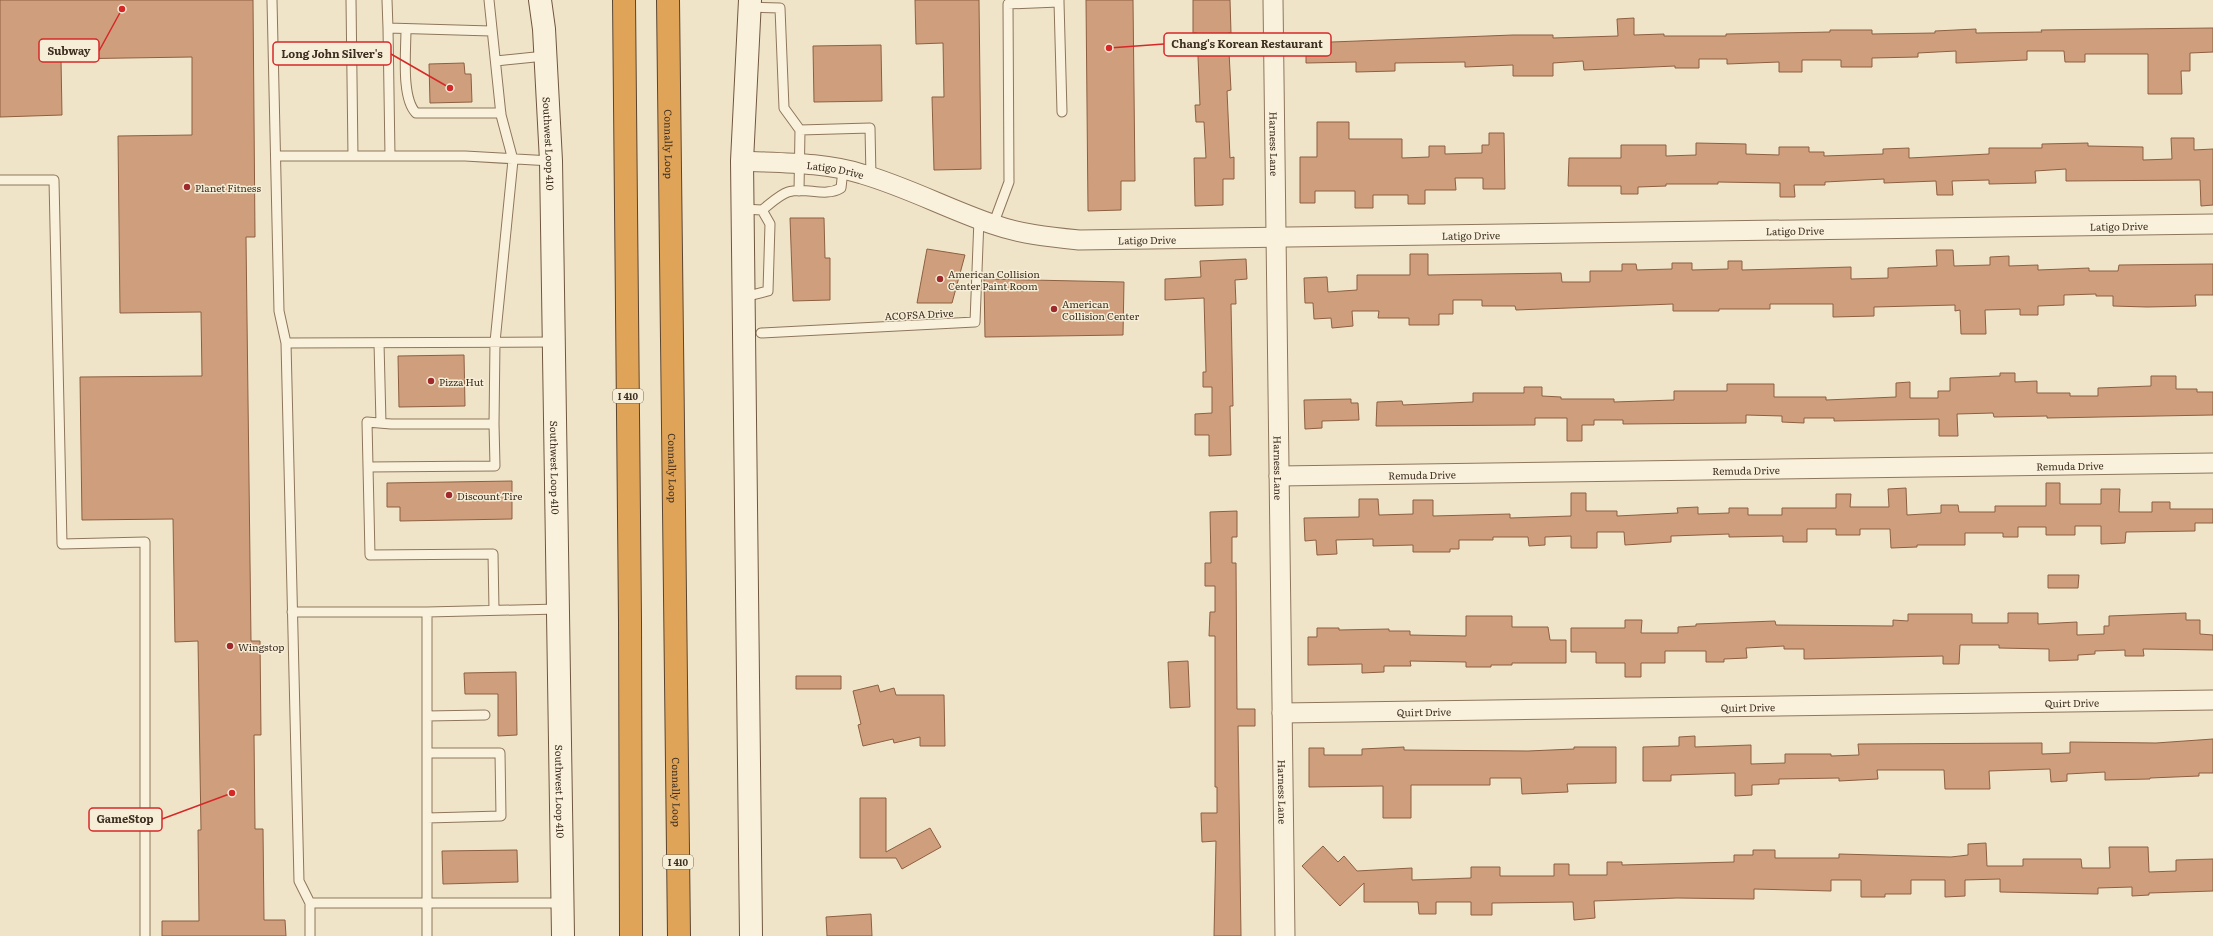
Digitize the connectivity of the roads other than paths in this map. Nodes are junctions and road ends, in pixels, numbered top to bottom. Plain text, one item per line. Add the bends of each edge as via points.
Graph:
1 (272, 0) edge
2 (351, 0) edge
3 (387, 0) edge
4 (489, 0) edge
5 (540, 0) edge
6 (624, 0) edge
7 (668, 0) edge
8 (1273, 0) edge
9 (1059, 1) edge
10 (750, 4) edge
11 (388, 28) junction
12 (406, 29) junction
13 (491, 31) junction
14 (545, 56) junction
15 (496, 61) junction
16 (1062, 112) dead end
17 (501, 113) junction
18 (800, 130) junction
19 (276, 156) junction
20 (353, 156) junction
21 (390, 156) junction
22 (513, 160) junction
23 (742, 161) junction
24 (551, 162) junction
25 (801, 163) junction
26 (843, 170) junction
27 (871, 176) junction
28 (0, 180) edge
29 (799, 191) junction
30 (752, 210) junction
31 (986, 222) junction
32 (2213, 224) edge
33 (1277, 238) junction
34 (761, 333) dead end
35 (495, 342) junction
36 (554, 342) junction
37 (286, 343) junction
38 (379, 343) junction
39 (381, 424) junction
40 (494, 424) junction
41 (2213, 463) edge
42 (368, 467) junction
43 (1279, 476) junction
44 (558, 609) junction
45 (494, 610) junction
46 (292, 612) junction
47 (427, 612) junction
48 (2213, 700) edge
49 (1282, 713) junction
50 (485, 715) dead end
51 (428, 716) junction
52 (427, 753) junction
53 (427, 818) junction
54 (310, 903) junction
55 (426, 903) junction
56 (563, 903) junction
57 (145, 936) edge
58 (310, 936) edge
59 (427, 936) edge
60 (563, 936) edge
61 (630, 936) edge
62 (679, 936) edge
63 (751, 936) edge
64 (1285, 936) edge

1 - 19 lane
2 - 20 lane
3 - 11 lane
4 - 13 lane
5 - 14 main road, Southwest Loop 410
6 - 61 highway, I 410 via 630,620
7 - 62 highway, Connally Loop / I 410
8 - 33 street, Harness Lane
9 - 16 lane
9 - 31 lane via 1008,4 1009,182
10 - 18 lane via 780,8 784,108
10 - 23 main road
11 - 12 lane
11 - 21 lane
12 - 13 lane
12 - 17 lane via 407,96 410,107 416,113
13 - 15 lane
14 - 15 lane
14 - 24 main road, Southwest Loop 410
15 - 17 lane
17 - 22 lane
18 - 25 lane
18 - 27 lane via 870,128
19 - 20 lane
19 - 37 lane via 279,311
20 - 21 lane
21 - 22 lane via 464,156
22 - 24 lane
22 - 35 lane
23 - 25 street, Latigo Drive
23 - 30 main road
24 - 36 main road, Southwest Loop 410
25 - 26 street, Latigo Drive
25 - 29 lane
26 - 27 street, Latigo Drive
26 - 29 lane via 841,188 833,192
27 - 31 street, Latigo Drive
28 - 57 lane via 54,180 62,544 145,542
29 - 30 lane via 787,192
30 - 63 main road via 743,297
31 - 33 street, Latigo Drive via 1037,236 1078,240
31 - 34 lane, ACOFSA Drive via 975,322
32 - 33 street, Latigo Drive
33 - 43 street, Harness Lane
35 - 36 lane
35 - 38 lane
35 - 40 lane
36 - 44 main road, Southwest Loop 410
37 - 38 lane
37 - 46 lane
38 - 39 lane
39 - 40 lane
39 - 42 lane via 367,422
40 - 42 lane via 495,466
41 - 43 street, Remuda Drive
42 - 45 lane via 370,555 493,554
43 - 49 street, Harness Lane
44 - 45 lane
44 - 56 main road, Southwest Loop 410
45 - 47 lane
46 - 47 lane
46 - 54 lane via 299,881
47 - 51 lane
48 - 49 street, Quirt Drive
49 - 64 street, Harness Lane
50 - 51 lane
51 - 52 lane
52 - 53 lane
52 - 53 lane via 500,753 501,816
53 - 55 lane
54 - 55 lane
54 - 58 lane
55 - 56 lane
55 - 59 lane
56 - 60 main road, Southwest Loop 410

